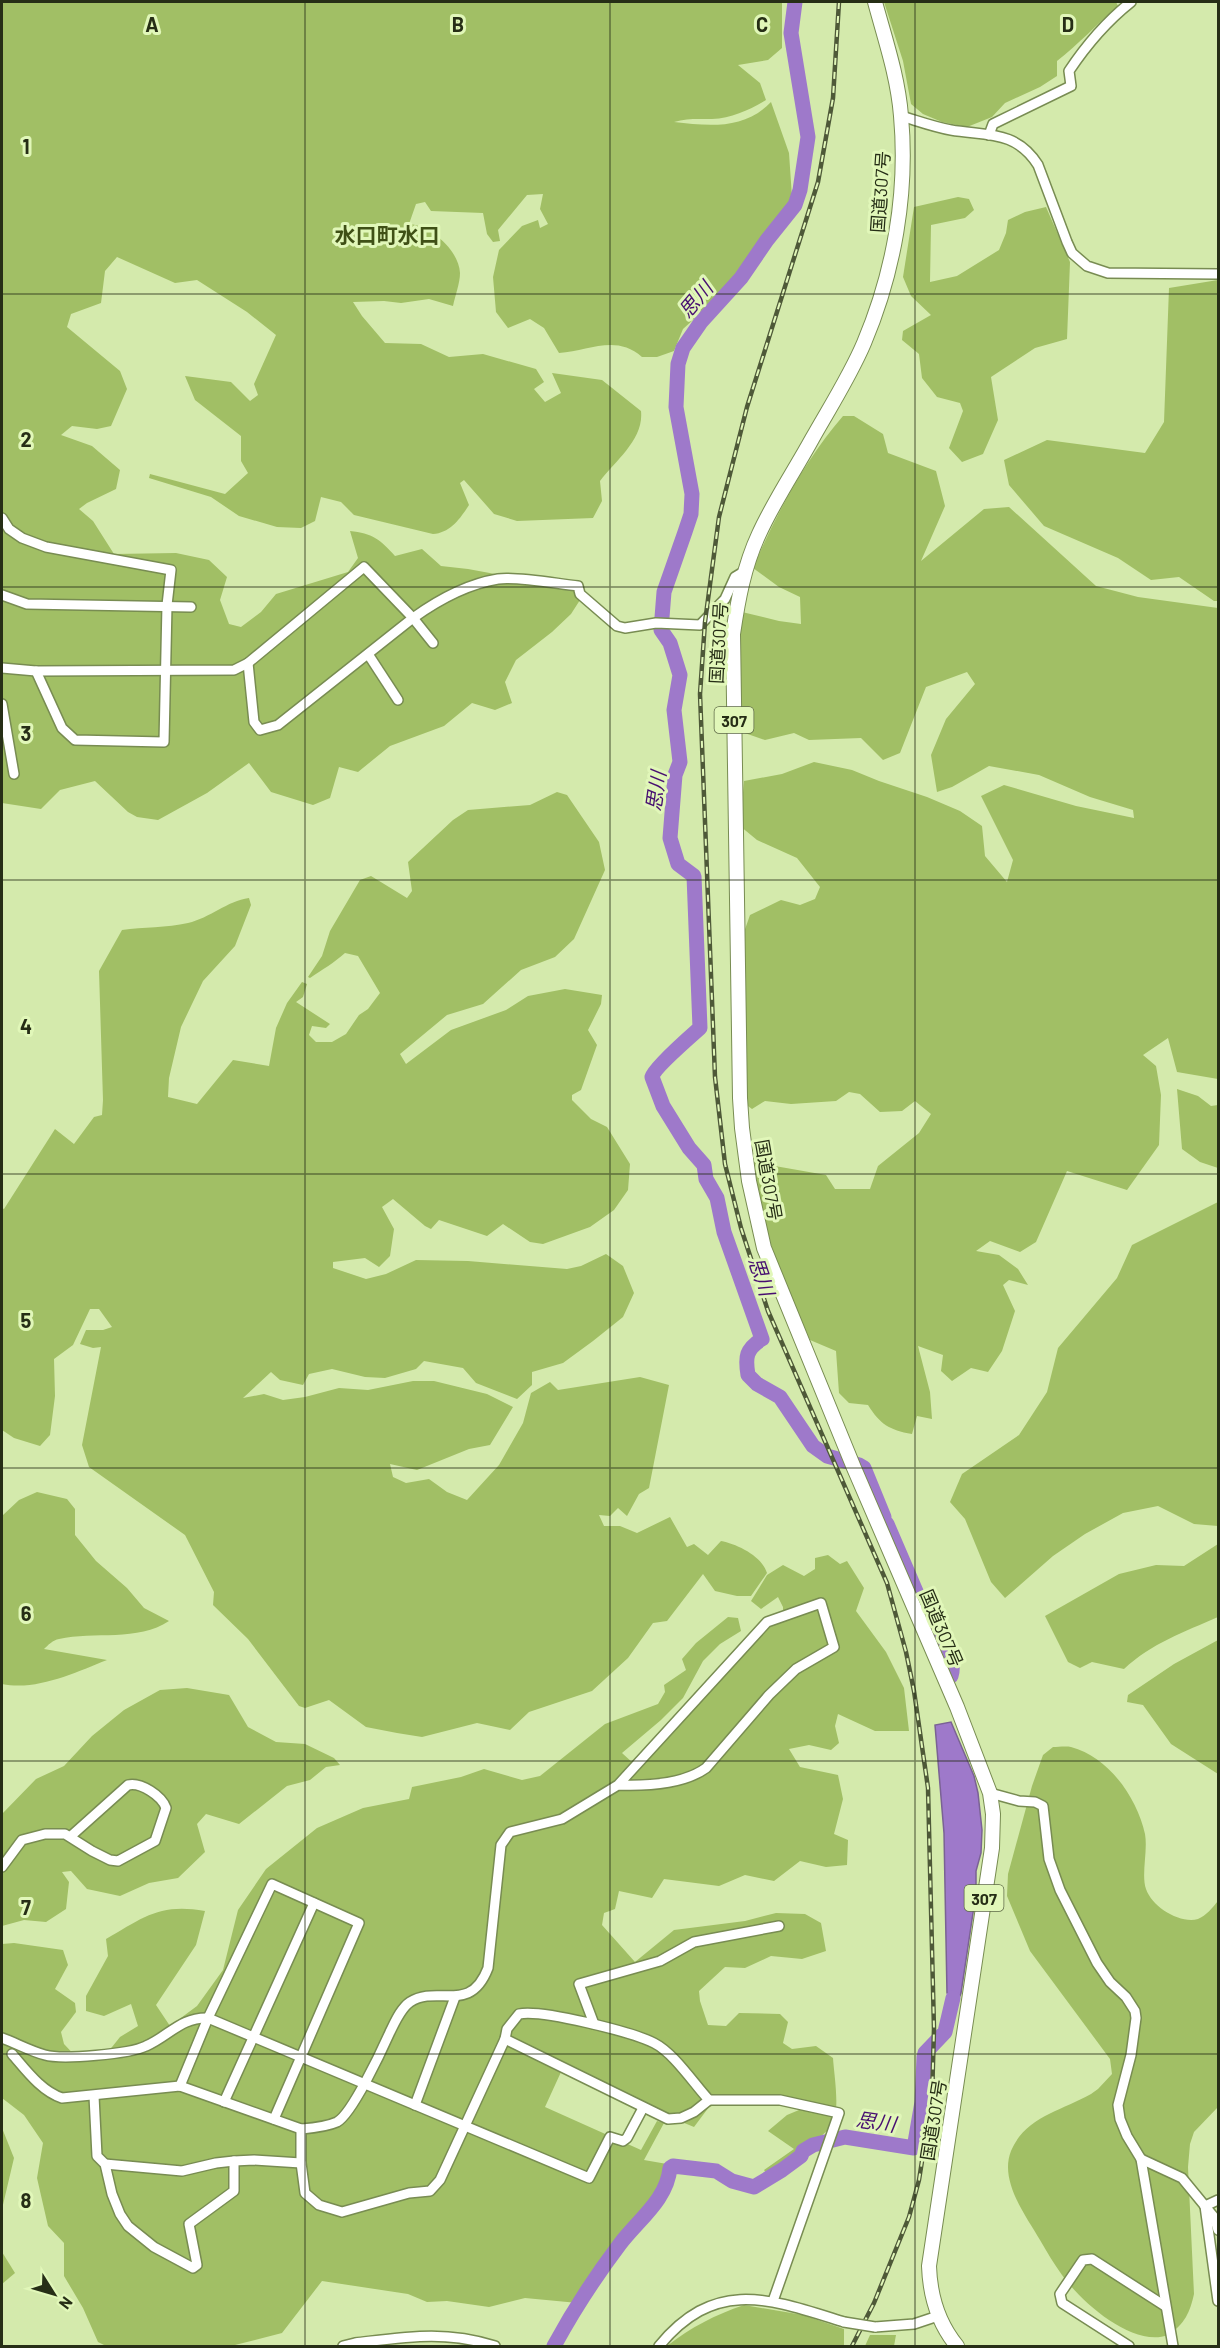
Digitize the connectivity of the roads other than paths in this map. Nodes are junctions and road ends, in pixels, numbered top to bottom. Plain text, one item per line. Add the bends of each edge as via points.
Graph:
1 (875, 2) edge
2 (1131, 2) edge
3 (902, 116) junction
4 (989, 135) junction
5 (1218, 274) edge
6 (2, 519) edge
7 (745, 571) junction
8 (2, 595) edge
9 (167, 605) junction
10 (191, 607) dead end
11 (412, 618) junction
12 (433, 643) dead end
13 (368, 654) junction
14 (248, 663) junction
15 (2, 668) edge
16 (167, 670) junction
17 (36, 671) junction
18 (398, 700) dead end
19 (2, 704) edge
20 (14, 774) dead end
21 (618, 1785) junction
22 (990, 1793) junction
23 (71, 1836) junction
24 (2, 1867) edge
25 (315, 1904) junction
26 (779, 1926) dead end
27 (455, 1996) junction
28 (208, 2018) junction
29 (594, 2024) junction
30 (2, 2037) edge
31 (254, 2037) junction
32 (505, 2038) junction
33 (19, 2044) junction
34 (12, 2054) junction
35 (300, 2056) junction
36 (2, 2059) edge
37 (364, 2083) junction
38 (180, 2086) junction
39 (94, 2096) junction
40 (709, 2100) junction
41 (224, 2102) junction
42 (415, 2105) junction
43 (643, 2108) junction
44 (274, 2118) junction
45 (465, 2126) junction
46 (301, 2129) junction
47 (1141, 2159) junction
48 (234, 2161) junction
49 (301, 2163) junction
50 (105, 2164) junction
51 (1218, 2200) edge
52 (1205, 2206) junction
53 (1218, 2230) edge
54 (773, 2301) junction
55 (1218, 2301) edge
56 (1165, 2306) junction
57 (938, 2316) junction
58 (344, 2346) edge
59 (495, 2346) edge
60 (659, 2346) edge
61 (957, 2346) edge
62 (1129, 2346) edge
63 (1173, 2346) edge

1 - 3 highway, 国道307号 / 307
2 - 4 street via 1109,19 1081,53 1069,71 1071,86 993,124
3 - 4 street via 949,130
3 - 7 highway, 国道307号 / 307 via 897,228 879,305 863,344 759,534
4 - 5 street via 1014,141 1031,154 1066,242 1072,253 1088,266 1108,273
6 - 9 street via 22,538 46,547 171,570
7 - 11 street via 735,577 724,599 700,625 661,623 625,628 617,626 580,594 578,586 500,579 460,591
7 - 22 highway, 国道307号 / 307 via 733,634 742,1128 756,1219 764,1248
8 - 9 street via 27,604
9 - 10 street
9 - 16 street
11 - 12 street
11 - 13 street
11 - 14 street via 364,567
13 - 14 street via 278,724 260,730 254,722
13 - 18 street
14 - 16 street via 234,670
15 - 17 street
16 - 17 street
16 - 17 street via 164,742 75,740 62,729
19 - 20 street
21 - 21 street via 767,1622 821,1602 834,1647 796,1669 706,1768 681,1779
21 - 27 street via 562,1820 513,1831 502,1842 488,1968 479,1985
22 - 47 street via 1043,1806 1049,1859 1060,1890 1097,1963 1135,2011 1131,2055 1118,2105 1127,2136
22 - 57 highway, 国道307号 / 307 via 992,1848 931,2244 930,2282
23 - 23 street via 128,1785 155,1794 165,1804 155,1841 118,1861 92,1851
23 - 24 street via 55,1834 22,1840
25 - 28 street via 272,1884
25 - 31 street
25 - 35 street via 359,1923
26 - 29 street via 694,1942 650,1965 579,1984
27 - 37 street via 422,1997 409,2002
27 - 42 street
28 - 31 street
28 - 33 street via 191,2018 148,2046 130,2051 60,2057
28 - 38 street
29 - 32 street via 525,2013 519,2014
29 - 40 street via 654,2043
30 - 33 street
31 - 35 street
31 - 41 street
32 - 43 street
32 - 45 street
33 - 34 street
34 - 36 street
34 - 39 street via 54,2096
35 - 37 street
35 - 44 street
37 - 42 street
37 - 46 street via 338,2121
38 - 39 street
38 - 41 street
39 - 50 street via 97,2156
40 - 43 street via 681,2118 668,2119
40 - 54 street via 780,2100 839,2113
41 - 44 street
42 - 45 street
43 - 45 street via 627,2138 610,2138 589,2178
44 - 46 street
45 - 49 street via 440,2180 430,2192 410,2193 342,2212 319,2205 305,2193
46 - 49 street
47 - 52 street via 1182,2178
47 - 56 street
48 - 49 street
48 - 50 street via 182,2171
48 - 50 street via 234,2191 189,2224 197,2265 193,2268 154,2247 128,2226 112,2194
51 - 52 street
52 - 53 street
52 - 55 street
54 - 57 street, bridge via 875,2327 907,2326
54 - 60 street via 745,2299 713,2305 689,2318
56 - 62 street via 1092,2259 1083,2260 1060,2294 1062,2303
56 - 63 street
57 - 61 highway, 国道307号 / 307
58 - 59 street via 443,2335

